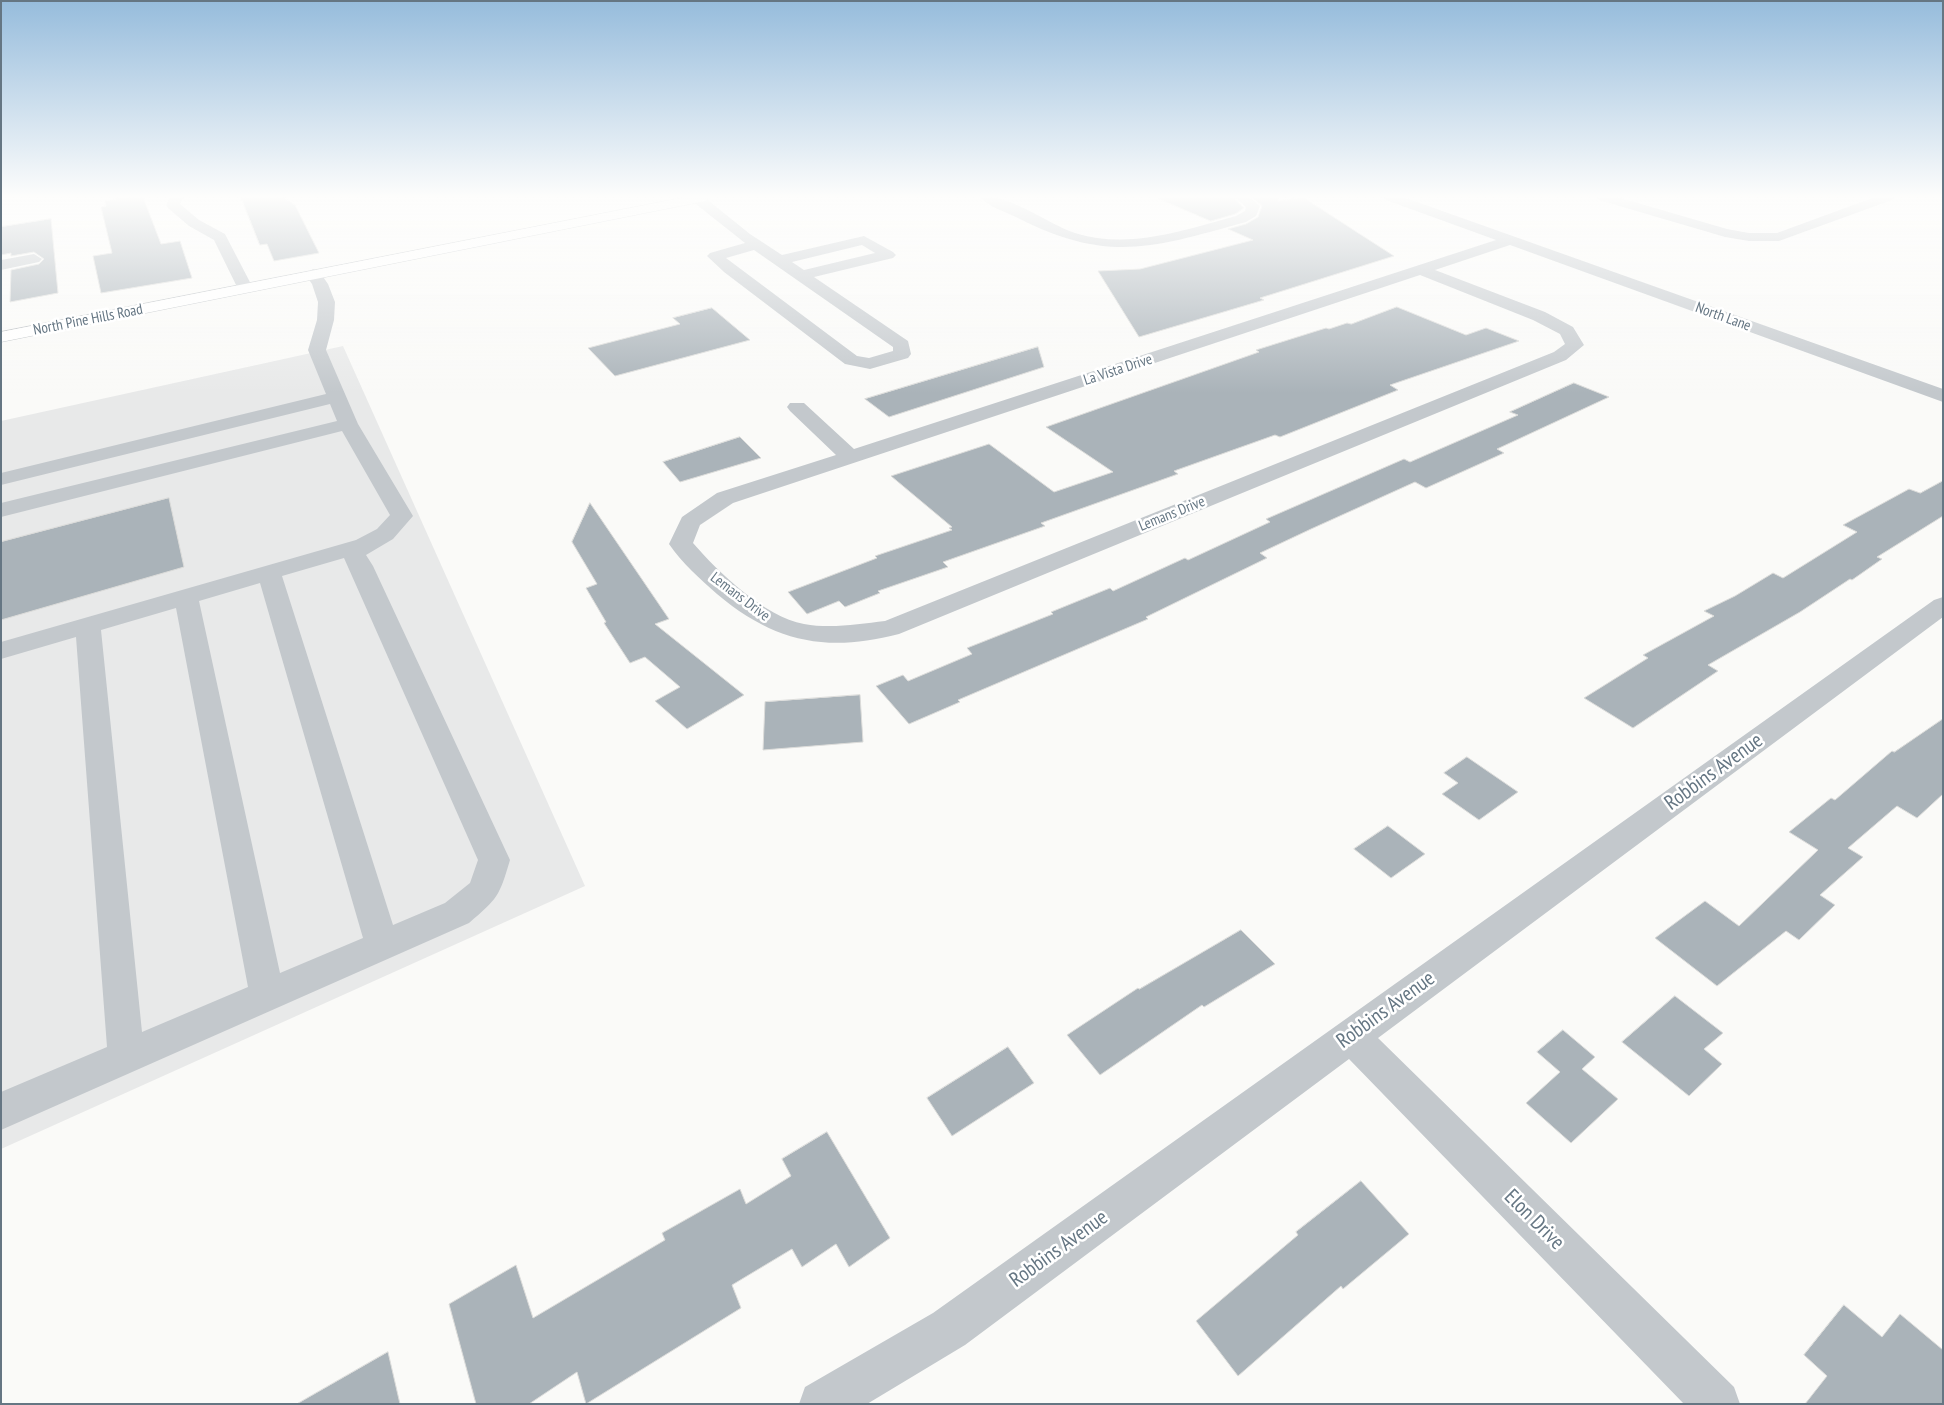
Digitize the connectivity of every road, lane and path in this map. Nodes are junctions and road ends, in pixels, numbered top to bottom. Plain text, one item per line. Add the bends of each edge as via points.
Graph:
1 (14, 263) edge
2 (233, 263) edge
3 (371, 263) edge
4 (722, 263) edge
5 (780, 263) edge
6 (856, 263) edge
7 (1444, 263) edge
8 (1573, 263) edge
9 (1, 265) edge
10 (1422, 270) junction
11 (313, 274) junction
12 (800, 276) junction
13 (245, 288) junction
14 (1, 337) edge
15 (1943, 396) edge
16 (797, 407) dead end
17 (342, 410) junction
18 (852, 457) junction
19 (1, 479) edge
20 (725, 498) joint
21 (1, 510) edge
22 (364, 544) junction
23 (269, 572) junction
24 (186, 596) junction
25 (1943, 605) edge
26 (88, 626) junction
27 (1, 651) edge
28 (382, 945) junction
29 (267, 995) junction
30 (1351, 1036) junction
31 (126, 1056) junction
32 (1, 1110) edge
33 (822, 1404) edge
34 (1716, 1404) edge

1 - 9 street
2 - 13 street
3 - 11 main road, North Pine Hills Road
4 - 12 street via 851,360 870,364 902,354 902,345
5 - 12 street
6 - 12 street
7 - 10 street, La Vista Drive
8 - 15 street, North Lane
10 - 18 street, La Vista Drive
10 - 20 street, Lemans Drive via 1539,316 1567,331 1575,345 1560,356 890,628 841,634 802,632 766,619 698,564 681,544 690,522
11 - 13 main road, North Pine Hills Road
11 - 17 street via 322,286 329,314 317,350
13 - 14 main road, North Pine Hills Road
16 - 18 street
17 - 19 street
17 - 21 street
17 - 22 street via 402,516 385,534
18 - 20 street, La Vista Drive
22 - 23 street
22 - 28 street via 353,554 494,860 484,891 457,913
23 - 24 street
23 - 28 street
24 - 26 street
24 - 29 street
25 - 30 street, Robbins Avenue
26 - 27 street
26 - 31 street
28 - 29 street
29 - 31 street
30 - 33 street, Robbins Avenue via 949,1330
30 - 34 street, Elon Drive
31 - 32 street

